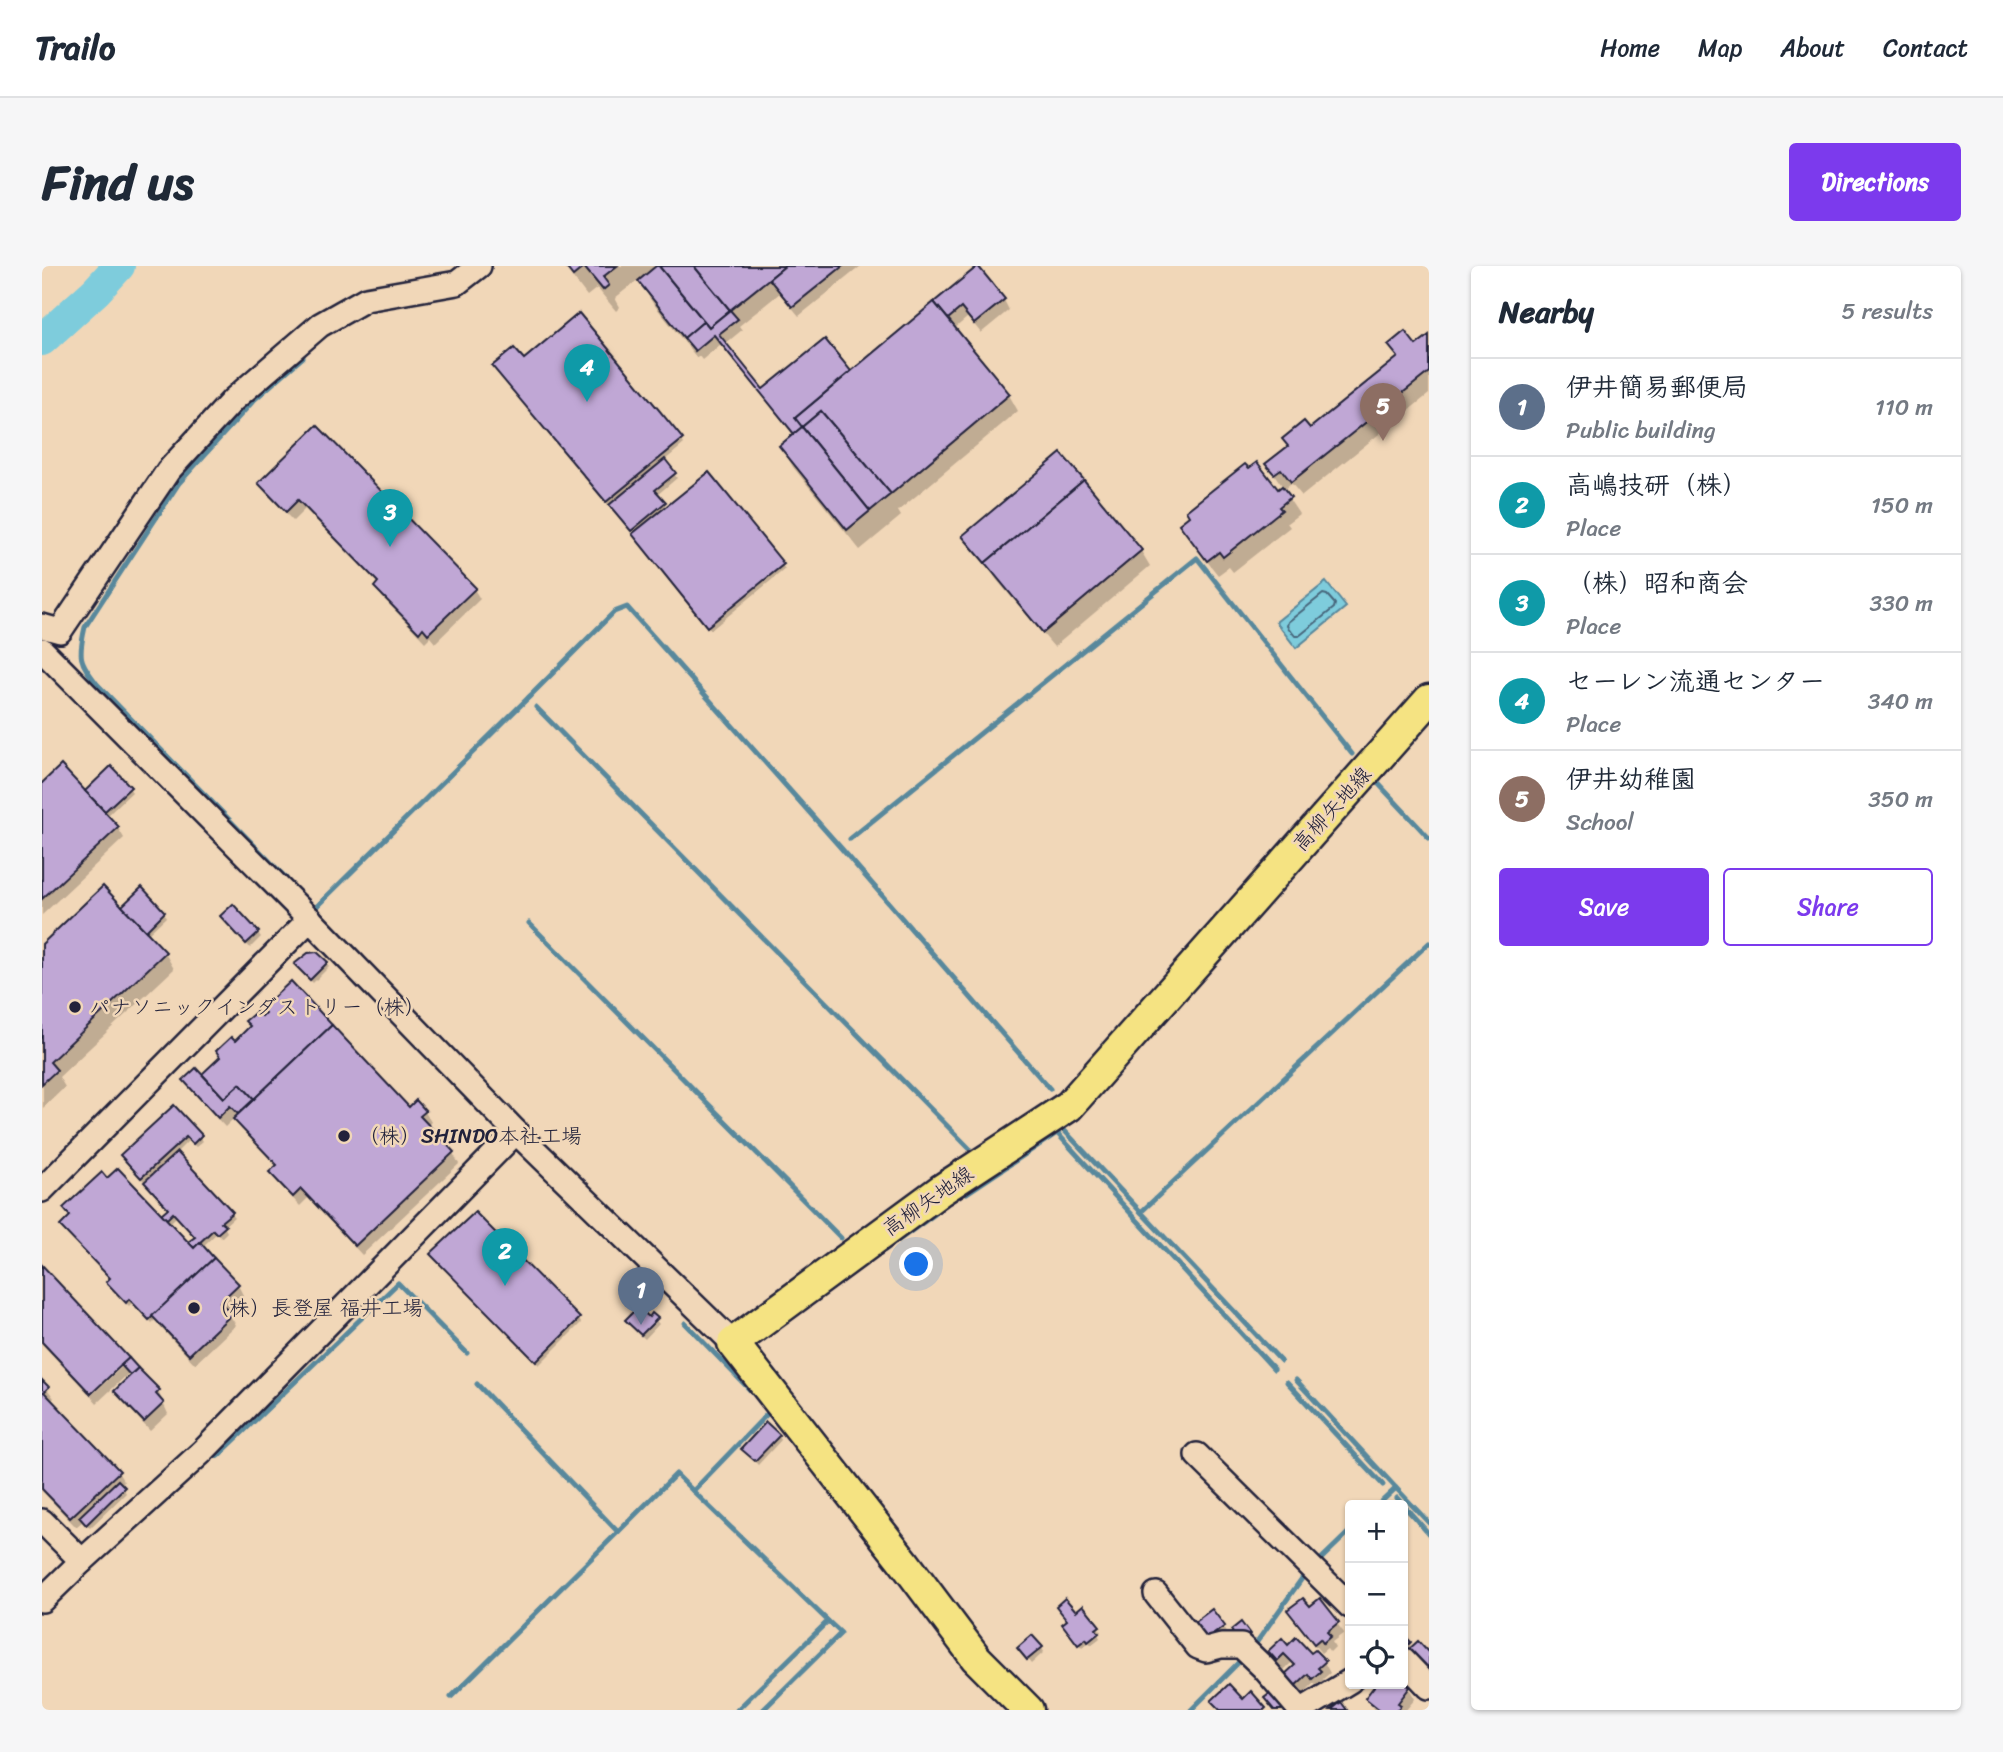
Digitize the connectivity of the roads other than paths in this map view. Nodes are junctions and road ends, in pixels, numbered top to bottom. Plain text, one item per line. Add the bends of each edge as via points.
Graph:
1 (479, 266) edge
2 (42, 626) edge
3 (42, 650) edge
4 (1429, 700) edge
5 (310, 919) junction
6 (516, 1132) junction
7 (42, 1190) edge
8 (733, 1343) junction
9 (1197, 1455) dead end
10 (42, 1521) edge
11 (82, 1561) junction
12 (1156, 1594) dead end
13 (42, 1600) edge
14 (1345, 1601) edge
15 (1408, 1665) edge
16 (1345, 1684) edge
17 (1429, 1687) edge
18 (1028, 1710) edge
19 (1301, 1710) edge

1 - 2 street via 457,283 366,299 320,325 233,400 168,471 60,631
3 - 5 street
4 - 8 main road, 高柳矢地線 via 1069,1106 940,1190
5 - 6 street
5 - 7 street
6 - 8 street
6 - 11 street via 203,1451
8 - 18 main road via 976,1658
9 - 14 street
10 - 11 street
11 - 13 street
12 - 19 street via 1198,1647 1241,1646
15 - 17 street
16 - 19 street

